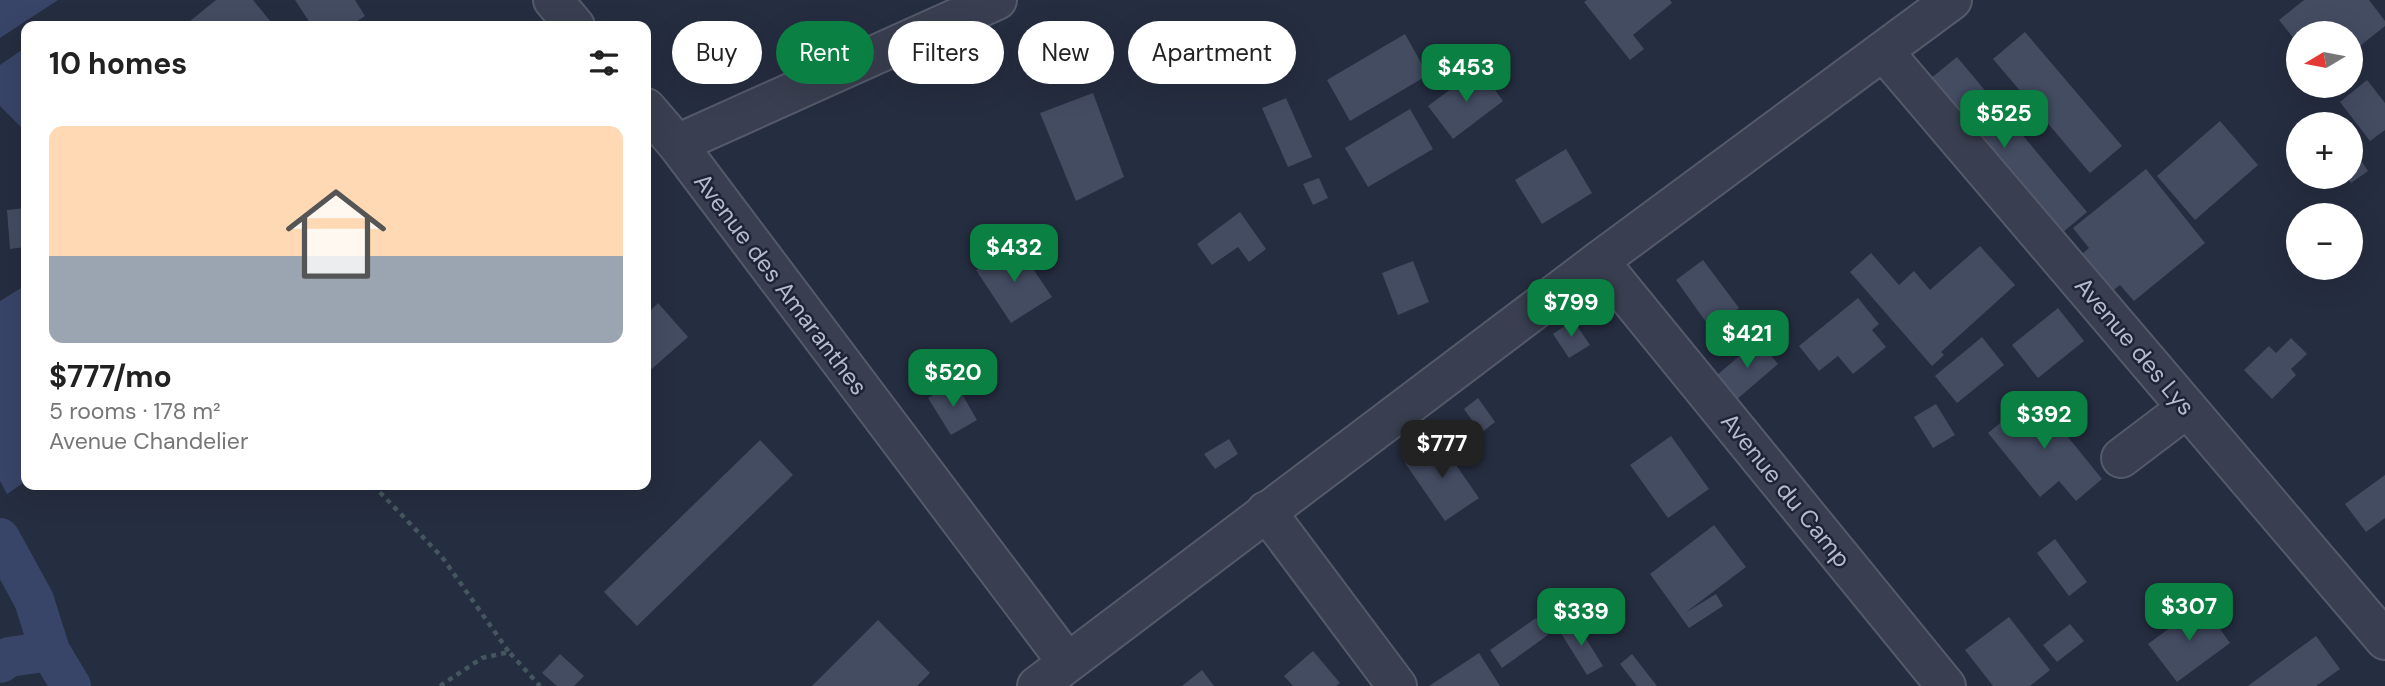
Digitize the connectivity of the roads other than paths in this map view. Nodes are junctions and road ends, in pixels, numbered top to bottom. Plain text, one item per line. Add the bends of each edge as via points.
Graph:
1 (553, 0) edge
2 (997, 0) edge
3 (1952, 0) edge
4 (571, 21) edge
5 (1884, 52) junction
6 (651, 114) edge
7 (677, 144) junction
8 (1599, 261) junction
9 (2187, 408) junction
10 (2120, 458) dead end
11 (1266, 511) junction
12 (2385, 640) edge
13 (1067, 662) junction
14 (1037, 686) edge
15 (1397, 686) edge
16 (1946, 686) edge

1 - 4 street
2 - 7 street
3 - 5 street
5 - 8 street
5 - 9 street, Avenue des Lys
6 - 7 street, Avenue des Amaranthes
7 - 13 street, Avenue des Amaranthes
8 - 11 street
8 - 16 street, Avenue du Camp
9 - 10 street
9 - 12 street, Avenue des Lys
11 - 13 street
11 - 15 street
13 - 14 street

